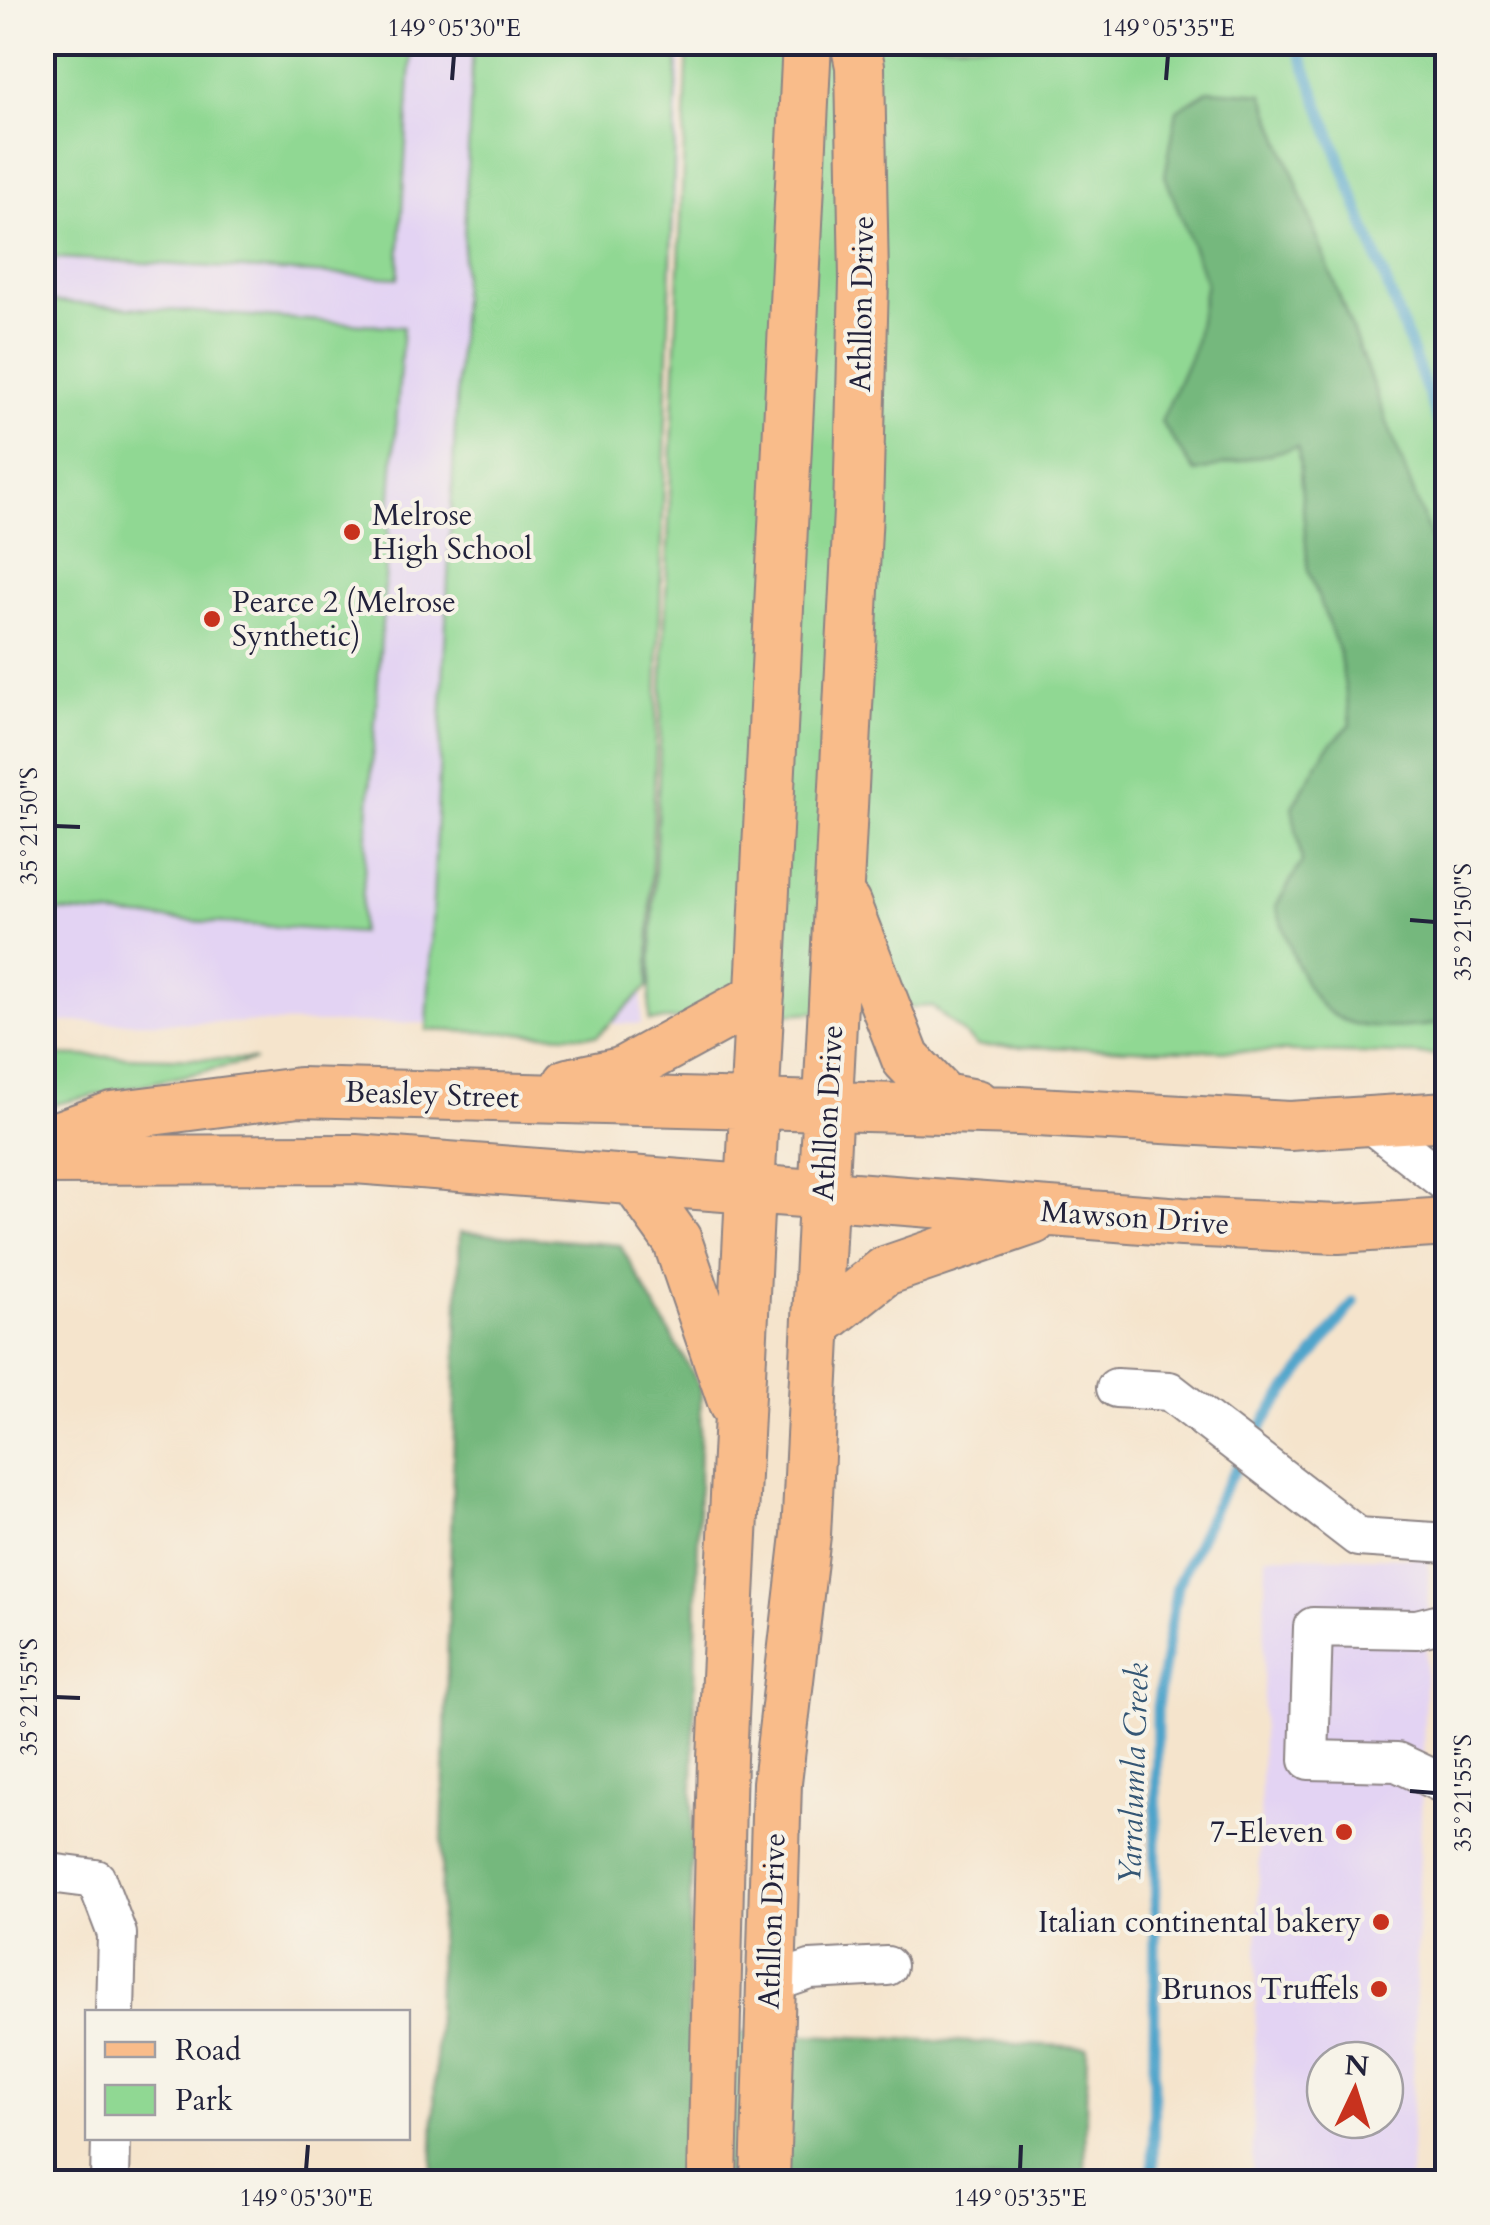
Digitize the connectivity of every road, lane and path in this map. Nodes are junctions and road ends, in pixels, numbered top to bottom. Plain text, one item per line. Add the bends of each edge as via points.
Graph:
1 (807, 42) edge
2 (855, 42) edge
3 (839, 887) junction
4 (760, 996) junction
5 (496, 1097) junction
6 (755, 1104) junction
7 (828, 1106) junction
8 (1019, 1111) junction
9 (1448, 1116) edge
10 (1367, 1120) junction
11 (42, 1141) edge
12 (42, 1160) edge
13 (634, 1180) junction
14 (1448, 1184) edge
15 (750, 1189) junction
16 (823, 1195) junction
17 (1056, 1213) junction
18 (1448, 1222) edge
19 (816, 1326) junction
20 (1116, 1388) dead end
21 (740, 1422) junction
22 (1448, 1542) edge
23 (1448, 1621) edge
24 (1448, 1786) edge
25 (42, 1872) edge
26 (887, 1966) dead end
27 (770, 1984) junction
28 (115, 2010) edge
29 (111, 2140) edge
30 (110, 2182) edge
31 (712, 2182) edge
32 (765, 2182) edge

1 - 4 main road, Athllon Drive
2 - 3 main road, Athllon Drive via 864,280
3 - 7 main road, Athllon Drive
3 - 8 main road via 906,1059 944,1098
4 - 5 main road via 620,1072
4 - 6 main road, Athllon Drive
5 - 6 main road, Beasley Street
5 - 11 main road, Beasley Street via 299,1092 112,1116
6 - 7 main road, Beasley Street
6 - 15 main road, Athllon Drive
7 - 8 main road
7 - 16 main road, Athllon Drive
8 - 10 main road via 1290,1126
9 - 10 main road
10 - 14 street
12 - 13 main road via 355,1159
13 - 15 main road
13 - 21 main road via 677,1240
15 - 16 main road
15 - 21 main road, Athllon Drive
16 - 17 main road, Mawson Drive
16 - 19 main road, Athllon Drive
17 - 18 main road, Mawson Drive via 1338,1229
17 - 19 main road via 885,1270
19 - 27 main road, Athllon Drive via 806,1535 777,1783
20 - 22 street via 1170,1391 1358,1537
21 - 31 main road, Athllon Drive via 722,1758
23 - 24 street via 1417,1629 1313,1626 1309,1760 1397,1762
25 - 28 street via 96,1879 118,1934
26 - 27 street via 810,1970
27 - 32 main road, Athllon Drive
29 - 30 street

